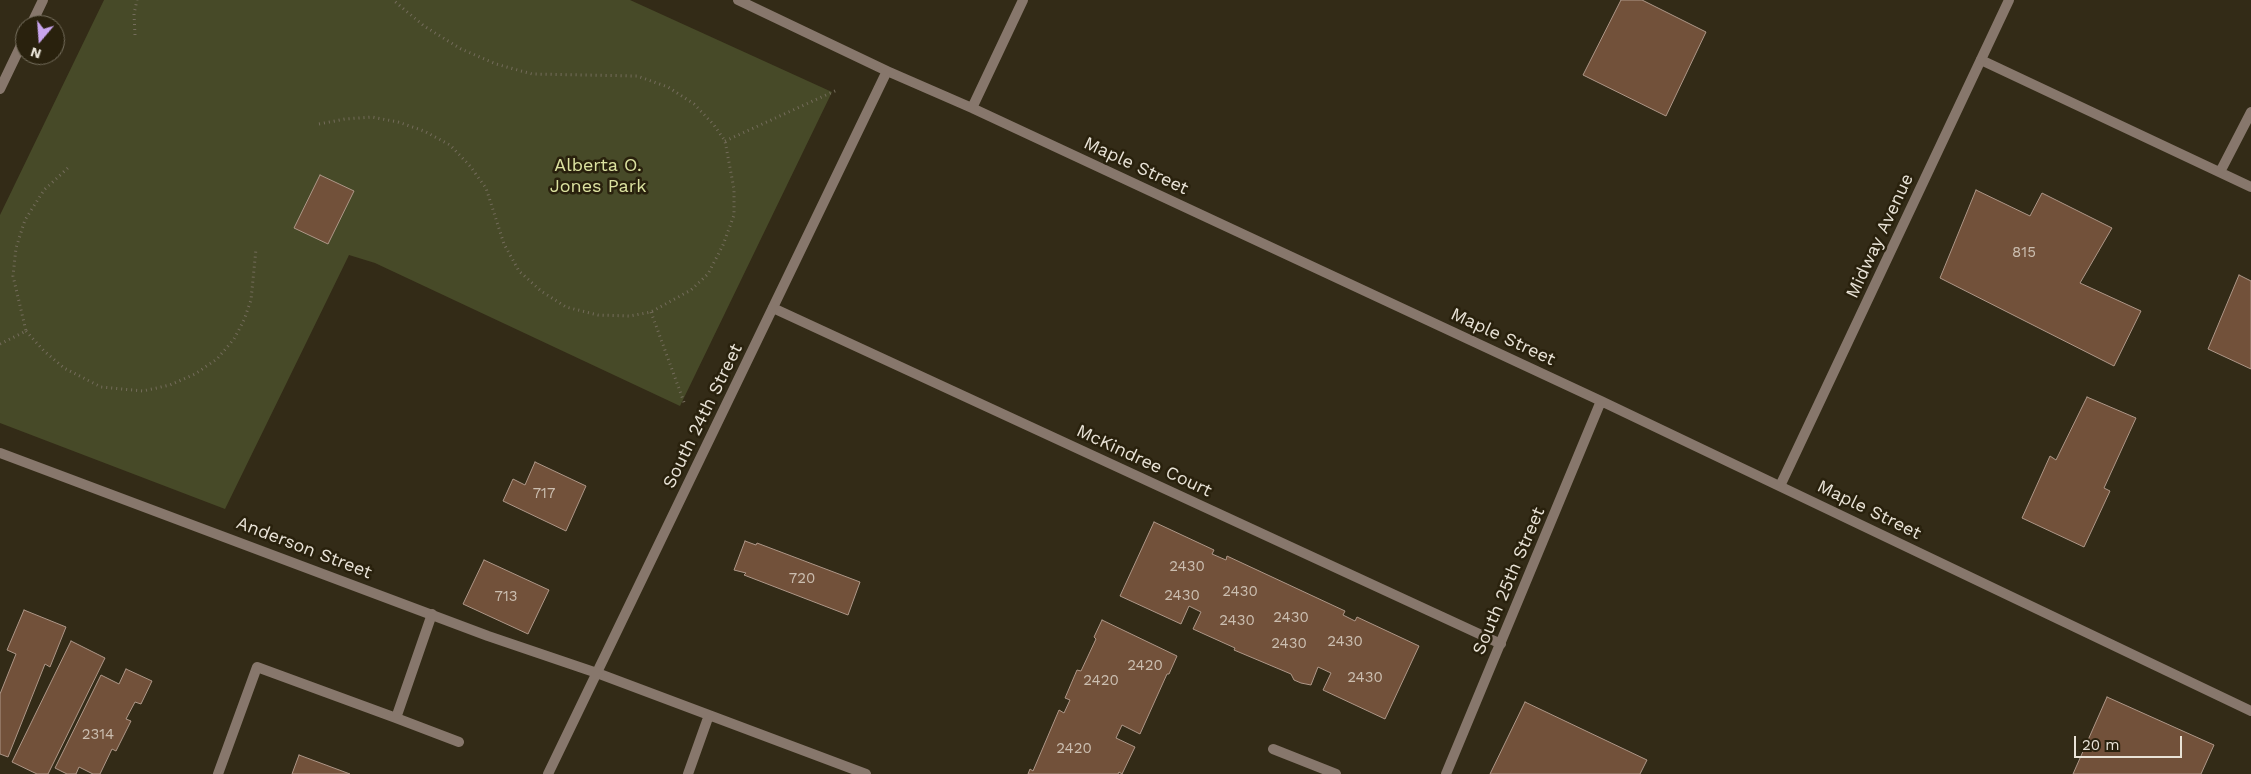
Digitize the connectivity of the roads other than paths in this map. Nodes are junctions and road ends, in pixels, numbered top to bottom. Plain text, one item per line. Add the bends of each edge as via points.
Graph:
1 (43, 0) edge
2 (738, 0) edge
3 (1023, 0) edge
4 (2009, 0) edge
5 (36, 15) edge
6 (15, 58) edge
7 (1981, 60) junction
8 (887, 71) junction
9 (0, 89) edge
10 (972, 108) junction
11 (2251, 112) edge
12 (2220, 172) junction
13 (2251, 187) edge
14 (773, 308) junction
15 (1601, 401) junction
16 (0, 453) edge
17 (1780, 486) junction
18 (432, 614) junction
19 (1500, 644) junction
20 (596, 673) junction
21 (2251, 711) edge
22 (709, 715) junction
23 (396, 718) junction
24 (459, 742) dead end
25 (1273, 749) dead end
26 (218, 774) edge
27 (548, 774) edge
28 (688, 774) edge
29 (866, 774) edge
30 (1336, 774) edge
31 (1446, 774) edge

1 - 5 street
2 - 8 street, Maple Street
3 - 10 street
4 - 7 street, Midway Avenue
6 - 9 street
7 - 12 street
7 - 17 street, Midway Avenue
8 - 10 street, Maple Street
8 - 14 street, South 24th Street
10 - 15 street, Maple Street
11 - 12 street
12 - 13 street
14 - 19 street, McKindree Court
14 - 20 street, South 24th Street
15 - 17 street, Maple Street
15 - 19 street, South 25th Street
16 - 18 street, Anderson Street
17 - 21 street, Maple Street
18 - 20 street, Anderson Street
18 - 23 street
19 - 31 street, South 25th Street
20 - 22 street, Anderson Street
20 - 27 street, South 24th Street
22 - 28 street
22 - 29 street, Anderson Street
23 - 24 street
23 - 26 street via 257,667
25 - 30 street

